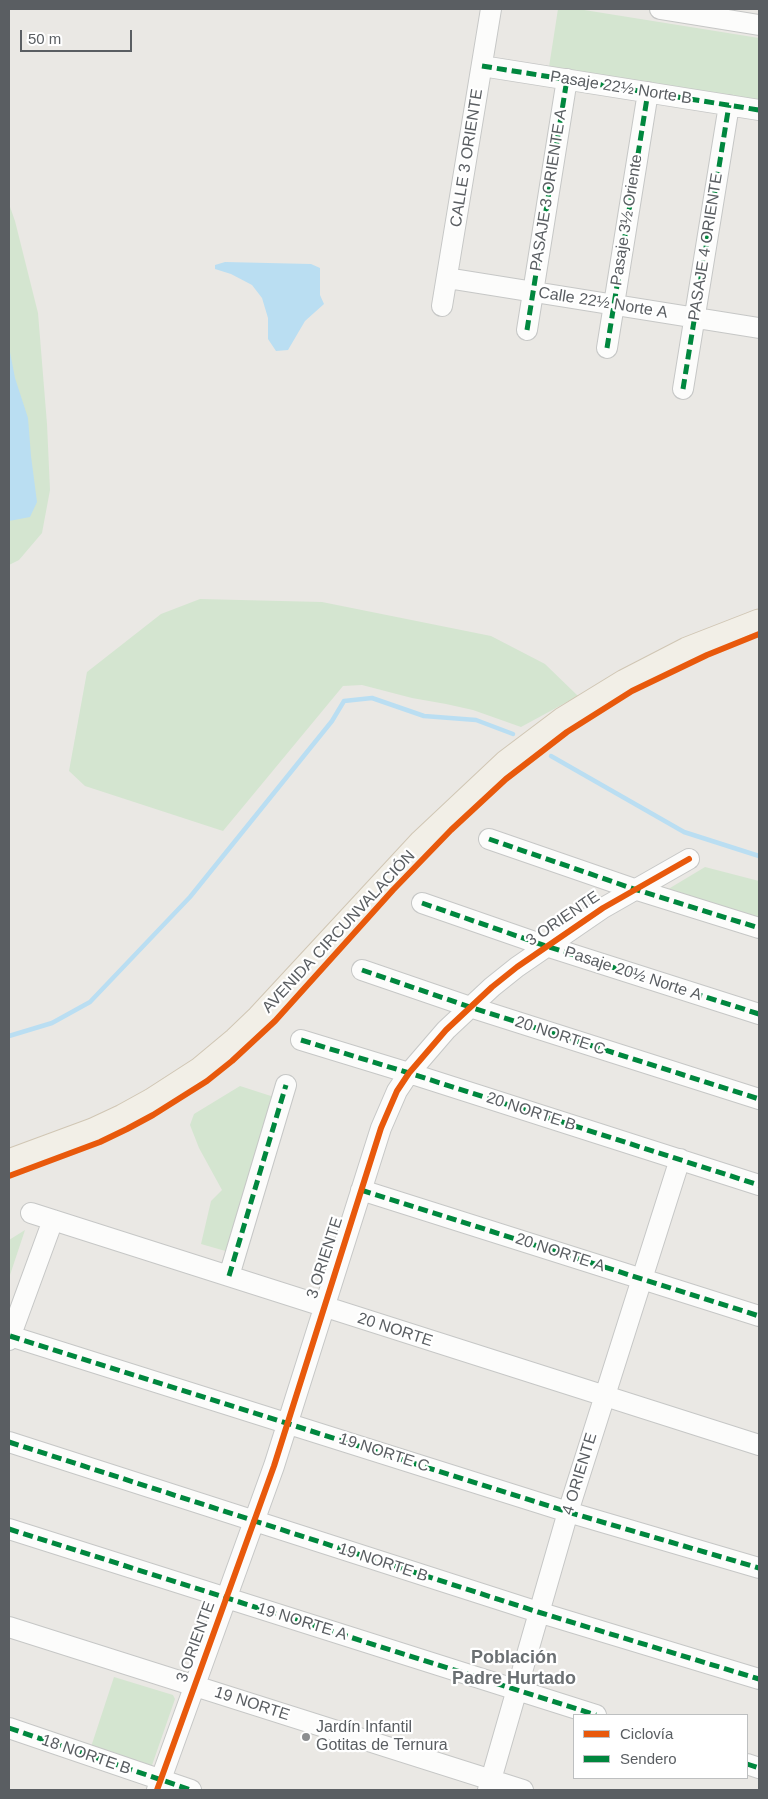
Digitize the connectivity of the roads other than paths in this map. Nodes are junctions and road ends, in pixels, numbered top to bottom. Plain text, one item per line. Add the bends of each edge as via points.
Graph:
1 (491, 9) edge
2 (660, 9) edge
3 (759, 25) edge
4 (482, 66) junction
5 (567, 79) junction
6 (648, 92) junction
7 (730, 105) junction
8 (759, 110) edge
9 (447, 278) junction
10 (533, 292) junction
11 (614, 305) junction
12 (442, 306) dead end
13 (695, 318) junction
14 (759, 328) edge
15 (527, 330) dead end
16 (607, 348) dead end
17 (683, 389) dead end
18 (759, 622) edge
19 (489, 839) dead end
20 (689, 859) dead end
21 (634, 889) junction
22 (422, 903) dead end
23 (759, 928) edge
24 (546, 946) junction
25 (362, 970) dead end
26 (470, 1007) junction
27 (759, 1014) edge
28 (301, 1040) dead end
29 (409, 1073) junction
30 (286, 1084) dead end
31 (759, 1099) edge
32 (680, 1159) junction
33 (9, 1162) edge
34 (759, 1184) edge
35 (361, 1190) junction
36 (31, 1213) dead end
37 (53, 1220) junction
38 (229, 1276) junction
39 (641, 1279) junction
40 (324, 1307) junction
41 (759, 1316) edge
42 (10, 1338) edge
43 (604, 1397) junction
44 (288, 1422) junction
45 (9, 1442) edge
46 (759, 1446) edge
47 (568, 1512) junction
48 (254, 1521) junction
49 (9, 1529) edge
50 (759, 1568) edge
51 (227, 1598) junction
52 (538, 1612) junction
53 (9, 1627) edge
54 (759, 1679) edge
55 (195, 1686) junction
56 (516, 1689) junction
57 (593, 1714) edge
58 (9, 1728) edge
59 (490, 1785) edge
60 (159, 1786) edge
61 (192, 1790) edge
62 (523, 1790) edge

1 - 4 street, CALLE 3 ORIENTE
2 - 3 street
4 - 5 street, Pasaje 22½ Norte B
4 - 9 street, CALLE 3 ORIENTE
5 - 6 street, Pasaje 22½ Norte B
5 - 10 street, PASAJE 3 ORIENTE A
6 - 7 street, Pasaje 22½ Norte B
6 - 11 street, Pasaje 3½ Oriente
7 - 8 street, Pasaje 22½ Norte B
7 - 13 street, PASAJE 4 ORIENTE
9 - 10 street, Calle 22½ Norte A
9 - 12 street, CALLE 3 ORIENTE
10 - 11 street, Calle 22½ Norte A
10 - 15 street, PASAJE 3 ORIENTE A
11 - 13 street, Calle 22½ Norte A
11 - 16 street, Pasaje 3½ Oriente
13 - 14 street, Calle 22½ Norte A
13 - 17 street, PASAJE 4 ORIENTE
18 - 33 main road, AVENIDA CIRCUNVALACIÓN via 687,650 625,682 563,720 506,763 416,849 259,1018 200,1070 123,1117
19 - 21 street
20 - 21 street, 3 ORIENTE
21 - 23 street
21 - 24 street, 3 ORIENTE
22 - 24 street, Pasaje 20½ Norte A
24 - 26 street, 3 ORIENTE
24 - 27 street, Pasaje 20½ Norte A
25 - 26 street, 20 NORTE C
26 - 29 street, 3 ORIENTE
26 - 31 street, 20 NORTE C
28 - 29 street, 20 NORTE B
29 - 32 street, 20 NORTE B
29 - 35 street, 3 ORIENTE via 388,1109
30 - 38 street
32 - 34 street, 20 NORTE B
32 - 39 street, 4 ORIENTE
35 - 39 street, 20 NORTE A
35 - 40 street, 3 ORIENTE
36 - 37 street, 20 NORTE
37 - 38 street, 20 NORTE
37 - 42 street
38 - 40 street, 20 NORTE
39 - 41 street, 20 NORTE A
39 - 43 street, 4 ORIENTE
40 - 43 street, 20 NORTE
40 - 44 street, 3 ORIENTE
42 - 44 street, 19 NORTE C
43 - 46 street, 20 NORTE
43 - 47 street, 4 ORIENTE
44 - 47 street, 19 NORTE C
44 - 48 street, 3 ORIENTE
45 - 48 street, 19 NORTE B
47 - 50 street, 19 NORTE C
47 - 52 street, 4 ORIENTE
48 - 51 street, 3 ORIENTE
48 - 52 street, 19 NORTE B
49 - 51 street, 19 NORTE A
51 - 55 street, 3 ORIENTE
51 - 56 street, 19 NORTE A
52 - 54 street, 19 NORTE B
52 - 56 street, 4 ORIENTE
53 - 55 street, 19 NORTE
55 - 59 street, 19 NORTE
55 - 60 street, 3 ORIENTE
56 - 57 street, 19 NORTE A
56 - 59 street, 4 ORIENTE
58 - 60 street, 18 NORTE B
59 - 62 street, 19 NORTE
60 - 61 street, 18 NORTE B

